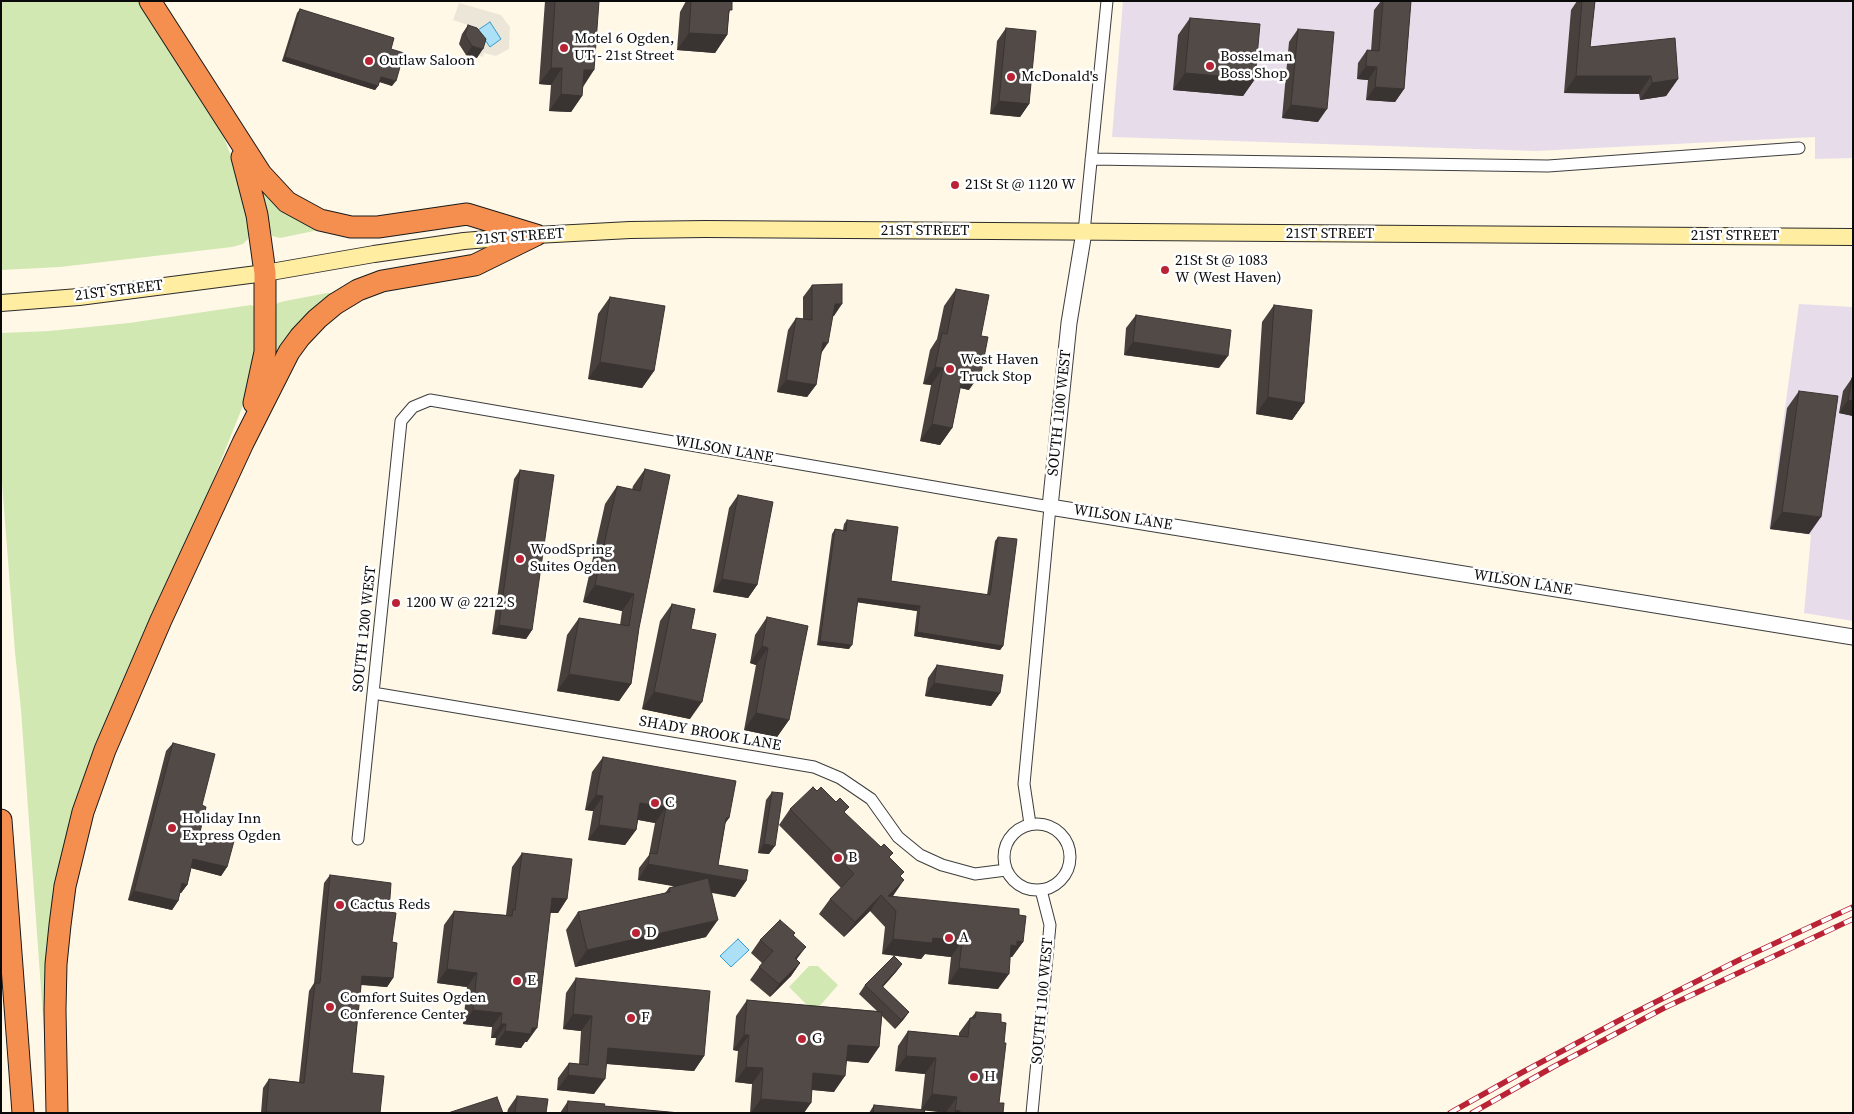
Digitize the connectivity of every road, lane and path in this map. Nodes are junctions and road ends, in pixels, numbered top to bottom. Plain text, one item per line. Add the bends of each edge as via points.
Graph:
1 (150, 1) edge
2 (1107, 1) edge
3 (236, 138) junction
4 (1799, 148) dead end
5 (1091, 159) junction
6 (1084, 232) junction
7 (536, 235) junction
8 (1853, 237) edge
9 (265, 273) junction
10 (1, 303) edge
11 (401, 421) joint
12 (243, 443) junction
13 (1050, 507) junction
14 (1853, 637) edge
15 (374, 693) junction
16 (1, 820) edge
17 (1030, 824) junction
18 (358, 839) dead end
19 (1006, 870) junction
20 (1041, 890) junction
21 (23, 1113) edge
22 (57, 1113) edge
23 (1032, 1113) edge

1 - 3 highway
2 - 5 street, SOUTH 1100 WEST
3 - 7 highway via 261,174 287,202 320,220 351,227 378,227 467,214
3 - 9 highway via 257,215
4 - 5 street via 1548,166
5 - 6 street, SOUTH 1100 WEST
6 - 7 main road, 21ST STREET via 705,229
6 - 8 main road, 21ST STREET
6 - 13 street, SOUTH 1100 WEST via 1069,323
7 - 9 main road, 21ST STREET via 464,241
7 - 12 highway via 475,265 382,281 335,304 317,319 289,352
9 - 10 main road, 21ST STREET via 79,297
9 - 12 highway via 265,352
11 - 13 street, WILSON LANE via 413,407 430,400
11 - 15 street, SOUTH 1200 WEST
12 - 22 highway via 104,750 83,812 65,886 59,935 55,1010
13 - 14 street, WILSON LANE
13 - 17 street, SOUTH 1100 WEST via 1024,784
15 - 18 street, SOUTH 1200 WEST
15 - 19 street, SHADY BROOK LANE via 814,767 840,778 870,799 898,837 920,855 975,874
16 - 21 highway
17 - 19 street via 1015,832 1005,846
17 - 20 street via 1058,831 1070,852 1065,875
19 - 20 street via 1023,887
20 - 23 street, SOUTH 1100 WEST via 1050,925

